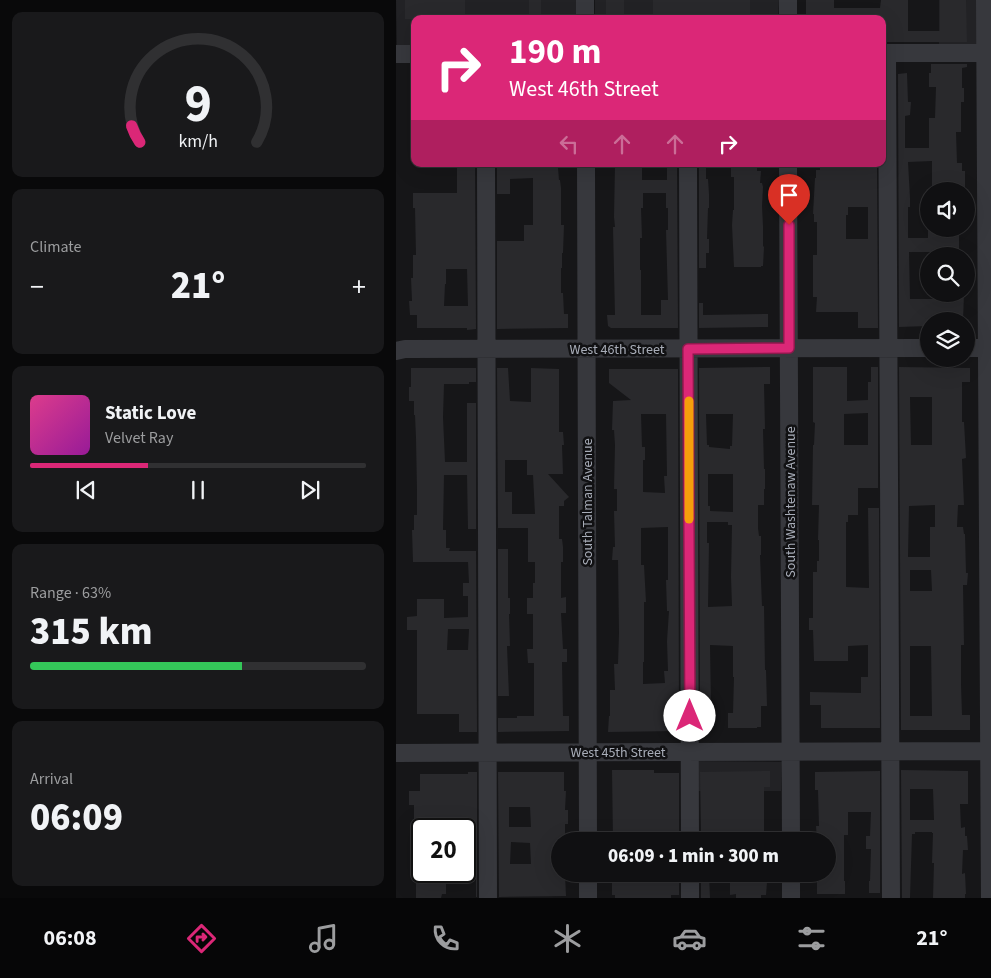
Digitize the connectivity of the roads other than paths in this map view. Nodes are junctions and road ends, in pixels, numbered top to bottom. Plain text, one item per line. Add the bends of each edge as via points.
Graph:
1 (585, 0) edge
2 (788, 0) edge
3 (985, 0) edge
4 (585, 15) edge
5 (788, 15) edge
6 (886, 53) edge
7 (988, 53) edge
8 (396, 54) edge
9 (411, 54) edge
10 (886, 151) edge
11 (486, 167) edge
12 (586, 167) edge
13 (688, 167) edge
14 (788, 167) edge
15 (789, 348) junction
16 (888, 348) junction
17 (920, 348) edge
18 (975, 348) edge
19 (989, 348) edge
20 (486, 349) junction
21 (586, 349) junction
22 (688, 349) junction
23 (396, 351) edge
24 (890, 751) junction
25 (990, 751) edge
26 (690, 752) junction
27 (791, 752) junction
28 (396, 753) edge
29 (488, 753) junction
30 (588, 753) junction
31 (588, 832) edge
32 (690, 832) edge
33 (791, 832) edge
34 (588, 882) edge
35 (690, 882) edge
36 (791, 882) edge
37 (488, 898) edge
38 (588, 898) edge
39 (690, 898) edge
40 (791, 898) edge
41 (890, 898) edge
42 (990, 898) edge

1 - 4 street
2 - 5 street
3 - 7 street
6 - 7 street
7 - 19 street
8 - 9 street
10 - 16 street
11 - 20 street
12 - 21 street, South Talman Avenue
13 - 22 street
14 - 15 street, South Washtenaw Avenue
15 - 16 street, West 46th Street
15 - 22 street, West 46th Street
15 - 27 street, South Washtenaw Avenue
16 - 17 street, West 46th Street
16 - 24 street
18 - 19 street
19 - 25 street
20 - 21 street, West 46th Street
20 - 23 street, West 46th Street
20 - 29 street
21 - 22 street, West 46th Street
21 - 30 street, South Talman Avenue
22 - 26 street
24 - 25 street, West 45th Street
24 - 27 street, West 45th Street
24 - 41 street
25 - 42 street
26 - 27 street, West 45th Street
26 - 30 street, West 45th Street
26 - 32 street
27 - 33 street, South Washtenaw Avenue
28 - 29 street, West 45th Street
29 - 30 street, West 45th Street
29 - 37 street
30 - 31 street, South Talman Avenue
34 - 38 street
35 - 39 street
36 - 40 street

